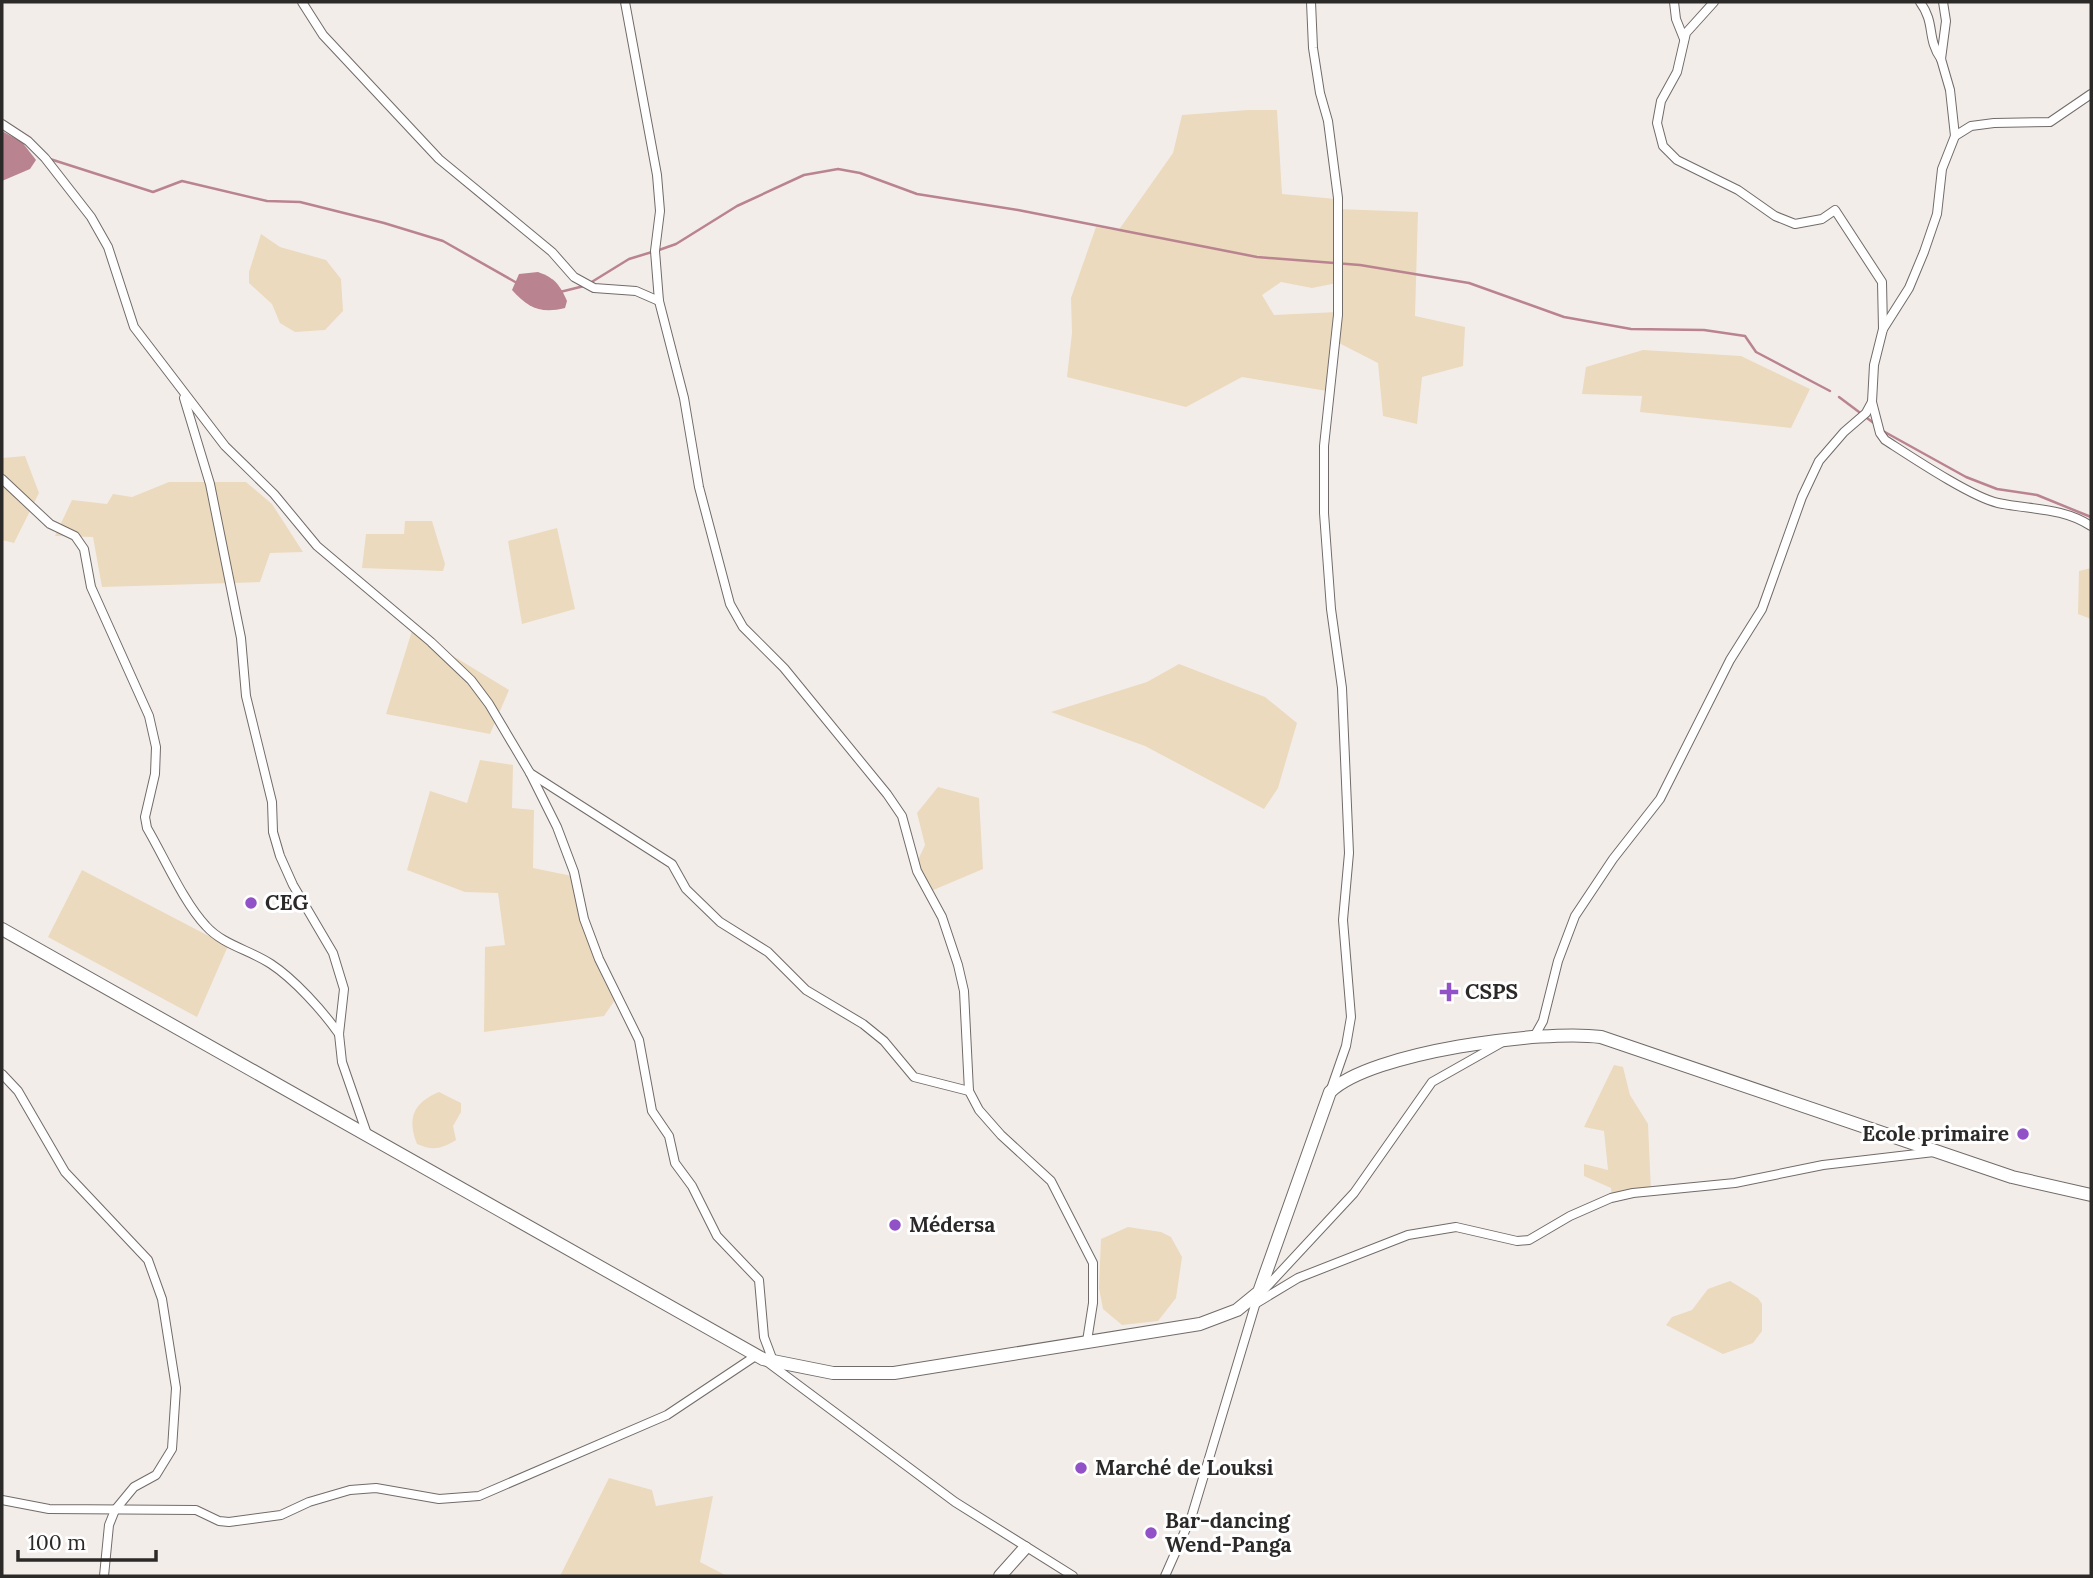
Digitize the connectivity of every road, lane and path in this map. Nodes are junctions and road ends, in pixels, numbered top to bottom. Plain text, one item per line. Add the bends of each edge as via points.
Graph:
1 (302, 2) edge
2 (625, 2) edge
3 (1311, 2) edge
4 (1674, 2) edge
5 (1714, 2) edge
6 (1920, 2) edge
7 (1943, 2) edge
8 (1684, 39) junction
9 (1941, 59) junction
10 (2091, 94) edge
11 (2, 124) edge
12 (1955, 136) junction
13 (659, 301) junction
14 (1883, 329) junction
15 (182, 392) junction
16 (1872, 402) junction
17 (2, 479) edge
18 (2091, 526) edge
19 (530, 773) junction
20 (2, 929) edge
21 (339, 1034) junction
22 (1534, 1037) junction
23 (1507, 1039) junction
24 (2, 1074) edge
25 (969, 1091) junction
26 (1330, 1092) junction
27 (368, 1135) junction
28 (1937, 1151) junction
29 (2091, 1195) edge
30 (1257, 1298) junction
31 (1087, 1341) junction
32 (765, 1358) junction
33 (2, 1500) edge
34 (116, 1510) junction
35 (1025, 1548) junction
36 (104, 1576) edge
37 (1000, 1576) edge
38 (1073, 1576) edge
39 (1166, 1576) edge

1 - 13 street via 323,36 439,159 552,252 574,277 594,288 636,291
2 - 13 street via 657,175
3 - 26 street via 1313,48 1338,198 1338,315 1324,446 1324,513 1342,688 1349,853 1343,920 1351,1017
4 - 8 street
5 - 8 street
6 - 9 street via 1930,15 1931,43
7 - 9 street via 1946,21
8 - 14 street via 1677,72 1661,101 1657,124 1663,146 1677,160 1795,225 1811,224 1835,210 1882,282
9 - 12 street
10 - 12 street via 2050,122 1971,126
11 - 15 street via 45,158 91,217 108,247 134,327
12 - 14 street via 1942,169 1937,214 1924,252 1909,288
13 - 25 street via 730,604 743,627 784,668 902,816 917,871 942,917 958,965 964,991
14 - 16 street via 1874,365
15 - 19 street via 317,546 471,680
15 - 21 street via 210,484 241,638 246,696 267,776 280,856 327,936 344,989
16 - 18 street via 1885,440 1967,490 1997,503 2042,507
16 - 22 street via 1867,413 1819,461 1762,609 1730,660 1660,799 1575,916
17 - 21 street via 50,524 75,536 84,549 90,587 149,716 156,747 145,817 148,828 187,901 206,927 224,941 273,965
19 - 25 street via 672,864 686,889 720,922 768,952 806,990 876,1035 914,1077
19 - 32 street via 574,872 599,959 639,1040 652,1111 668,1136 675,1163 717,1236 759,1280
20 - 27 street
21 - 27 street via 349,1089
22 - 23 street
22 - 28 street via 1585,1035 1630,1045
23 - 26 street via 1400,1062 1346,1079
23 - 30 street via 1432,1082 1354,1193
24 - 34 street via 18,1091 65,1172 148,1260 162,1299 176,1388 172,1449 156,1475 134,1487
25 - 31 street via 1001,1135 1051,1181 1077,1229 1093,1263
26 - 30 street
27 - 32 street
28 - 29 street via 2012,1177
28 - 30 street via 1823,1165 1735,1184 1633,1193 1570,1216 1529,1240 1457,1227 1426,1231 1360,1253
30 - 31 street via 1221,1318
30 - 39 street via 1192,1515
31 - 32 street via 894,1373 833,1373
32 - 34 street via 667,1415 479,1496 439,1499 376,1488 350,1490 281,1515 229,1522 196,1510
32 - 35 street via 955,1502
33 - 34 street via 27,1507
34 - 36 street via 109,1525
35 - 37 street
35 - 38 street

